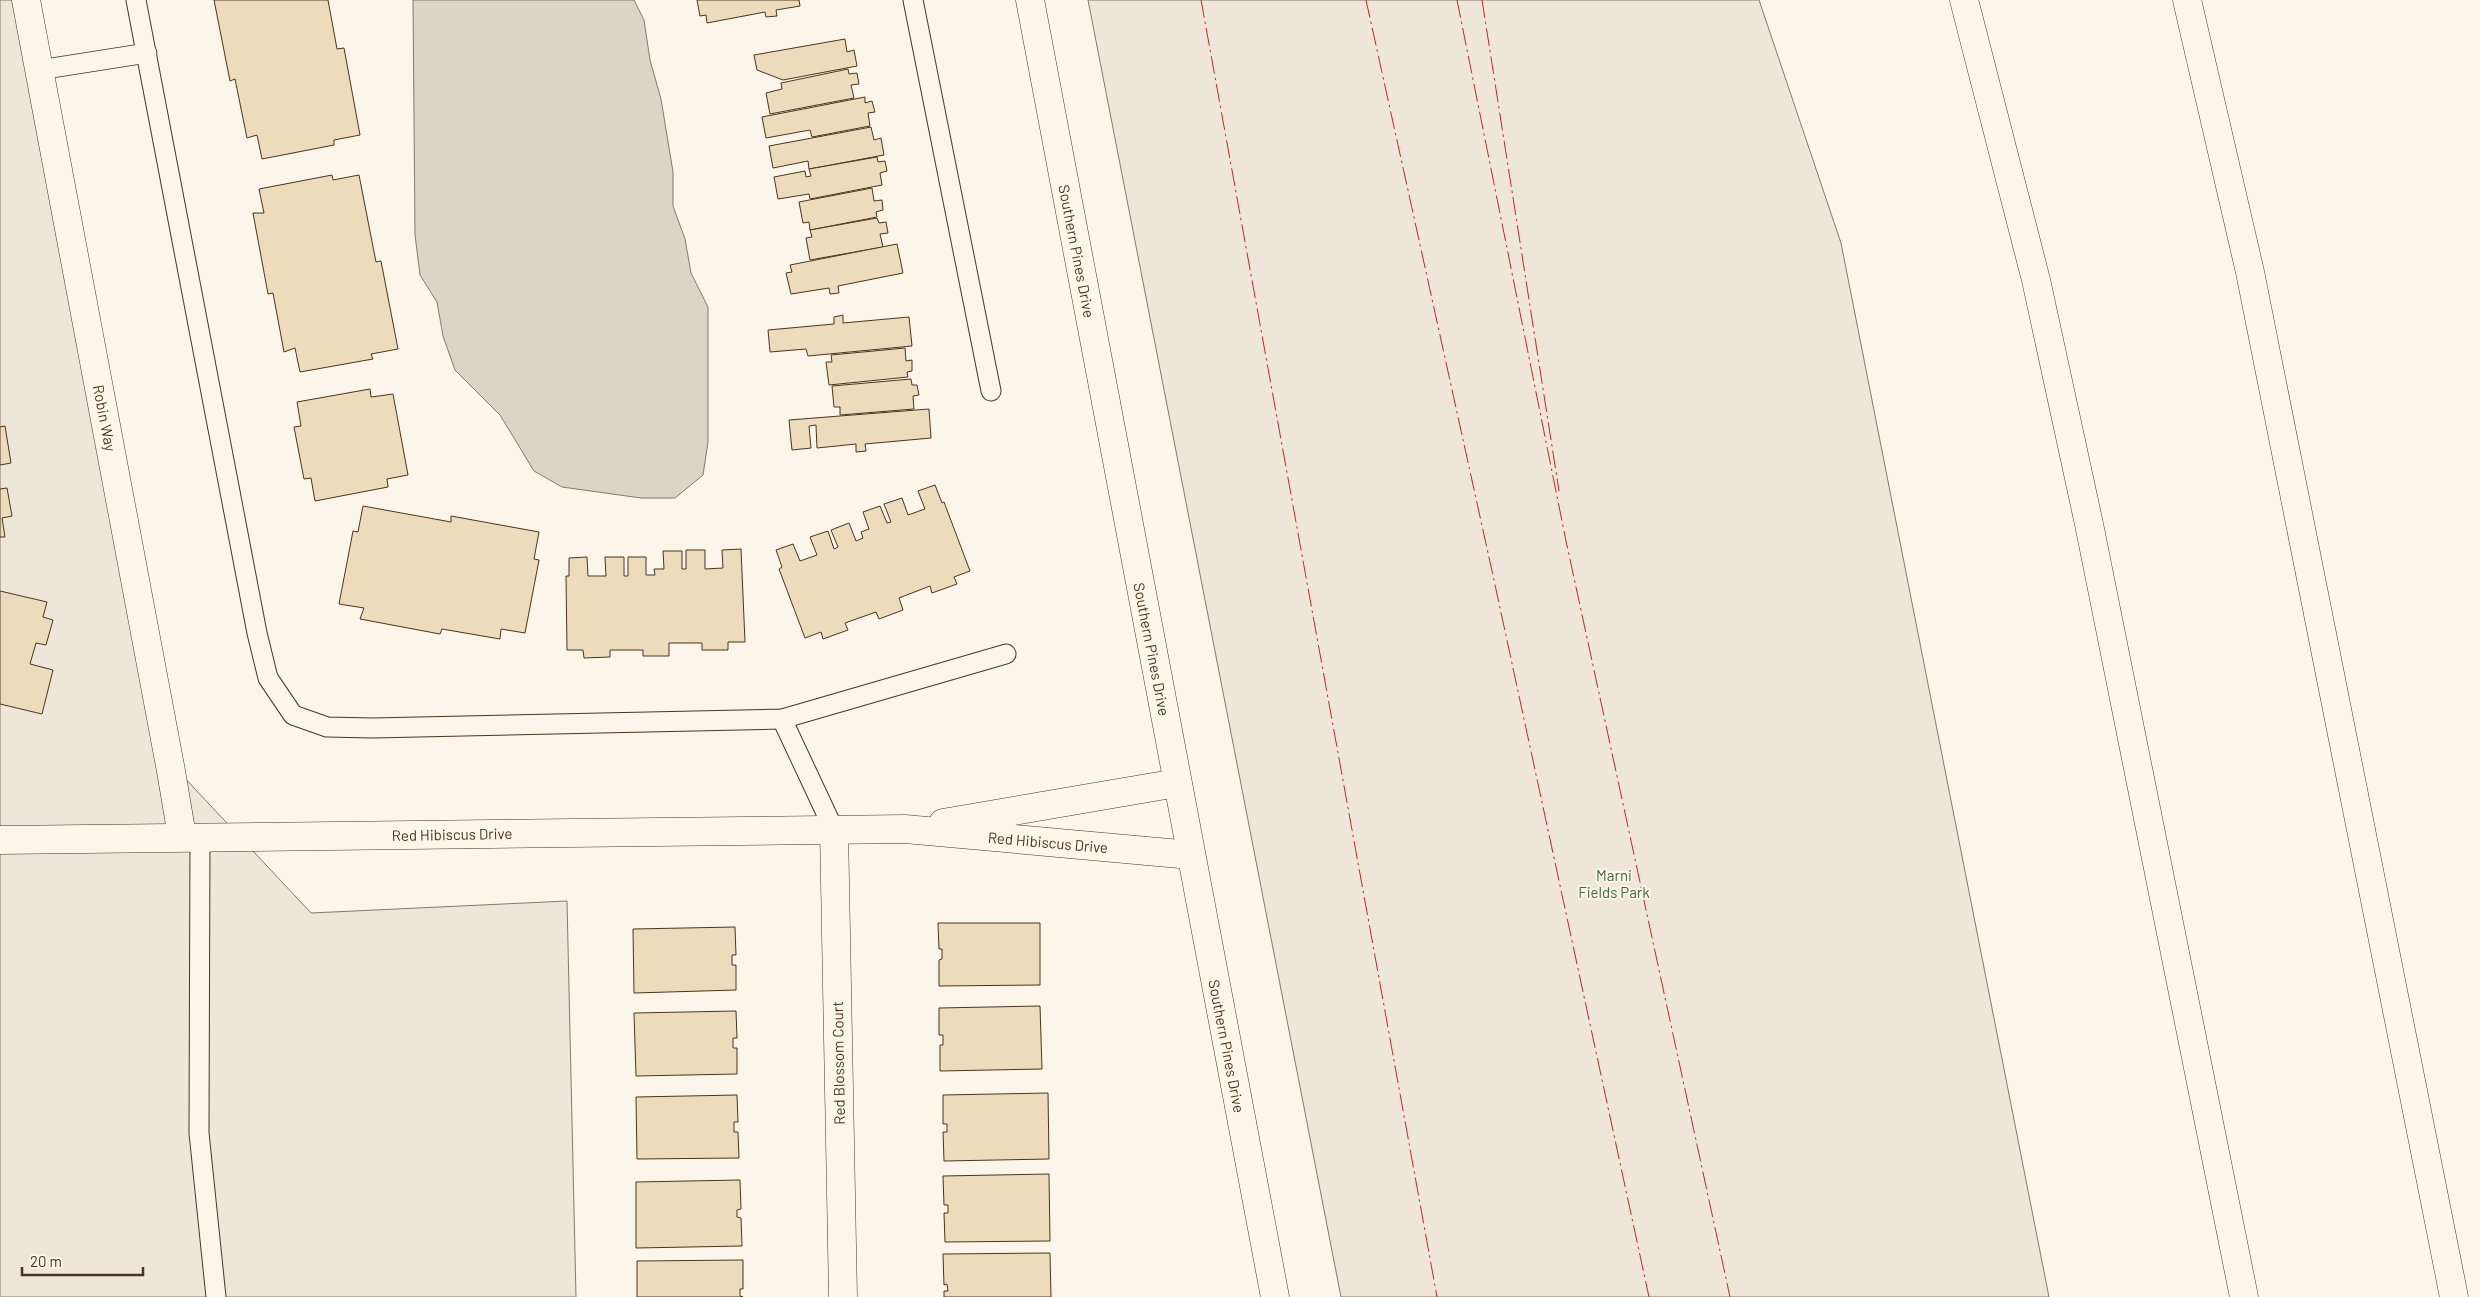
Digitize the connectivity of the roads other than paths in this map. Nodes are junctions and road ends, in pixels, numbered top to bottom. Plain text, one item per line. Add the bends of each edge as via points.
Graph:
1 (26, 0) edge
2 (136, 0) edge
3 (913, 0) edge
4 (1030, 0) edge
5 (1964, 0) edge
6 (2187, 0) edge
7 (147, 53) junction
8 (39, 70) junction
9 (991, 391) dead end
10 (1006, 654) dead end
11 (782, 719) junction
12 (1177, 783) junction
13 (905, 829) junction
14 (834, 830) junction
15 (191, 836) junction
16 (0, 840) edge
17 (1191, 855) junction
18 (216, 1297) edge
19 (843, 1297) edge
20 (1275, 1297) edge
21 (2244, 1297) edge
22 (2454, 1297) edge

1 - 8 main road, Robin Way
2 - 7 lane
3 - 9 lane
4 - 12 main road, Southern Pines Drive
5 - 21 main road via 2036,280 2074,456
6 - 22 main road via 2250,272
7 - 8 lane
7 - 11 lane via 258,633 268,678 293,715 326,727 373,728
8 - 15 main road, Robin Way via 170,761
10 - 11 lane
11 - 14 lane
12 - 13 main road, Red Hibiscus Drive
12 - 17 main road, Southern Pines Drive
13 - 14 main road, Red Hibiscus Drive
13 - 17 main road, Red Hibiscus Drive
14 - 15 main road, Red Hibiscus Drive
14 - 19 main road, Red Blossom Court
15 - 16 main road, Red Hibiscus Drive
15 - 18 lane via 199,1133
17 - 20 main road, Southern Pines Drive

